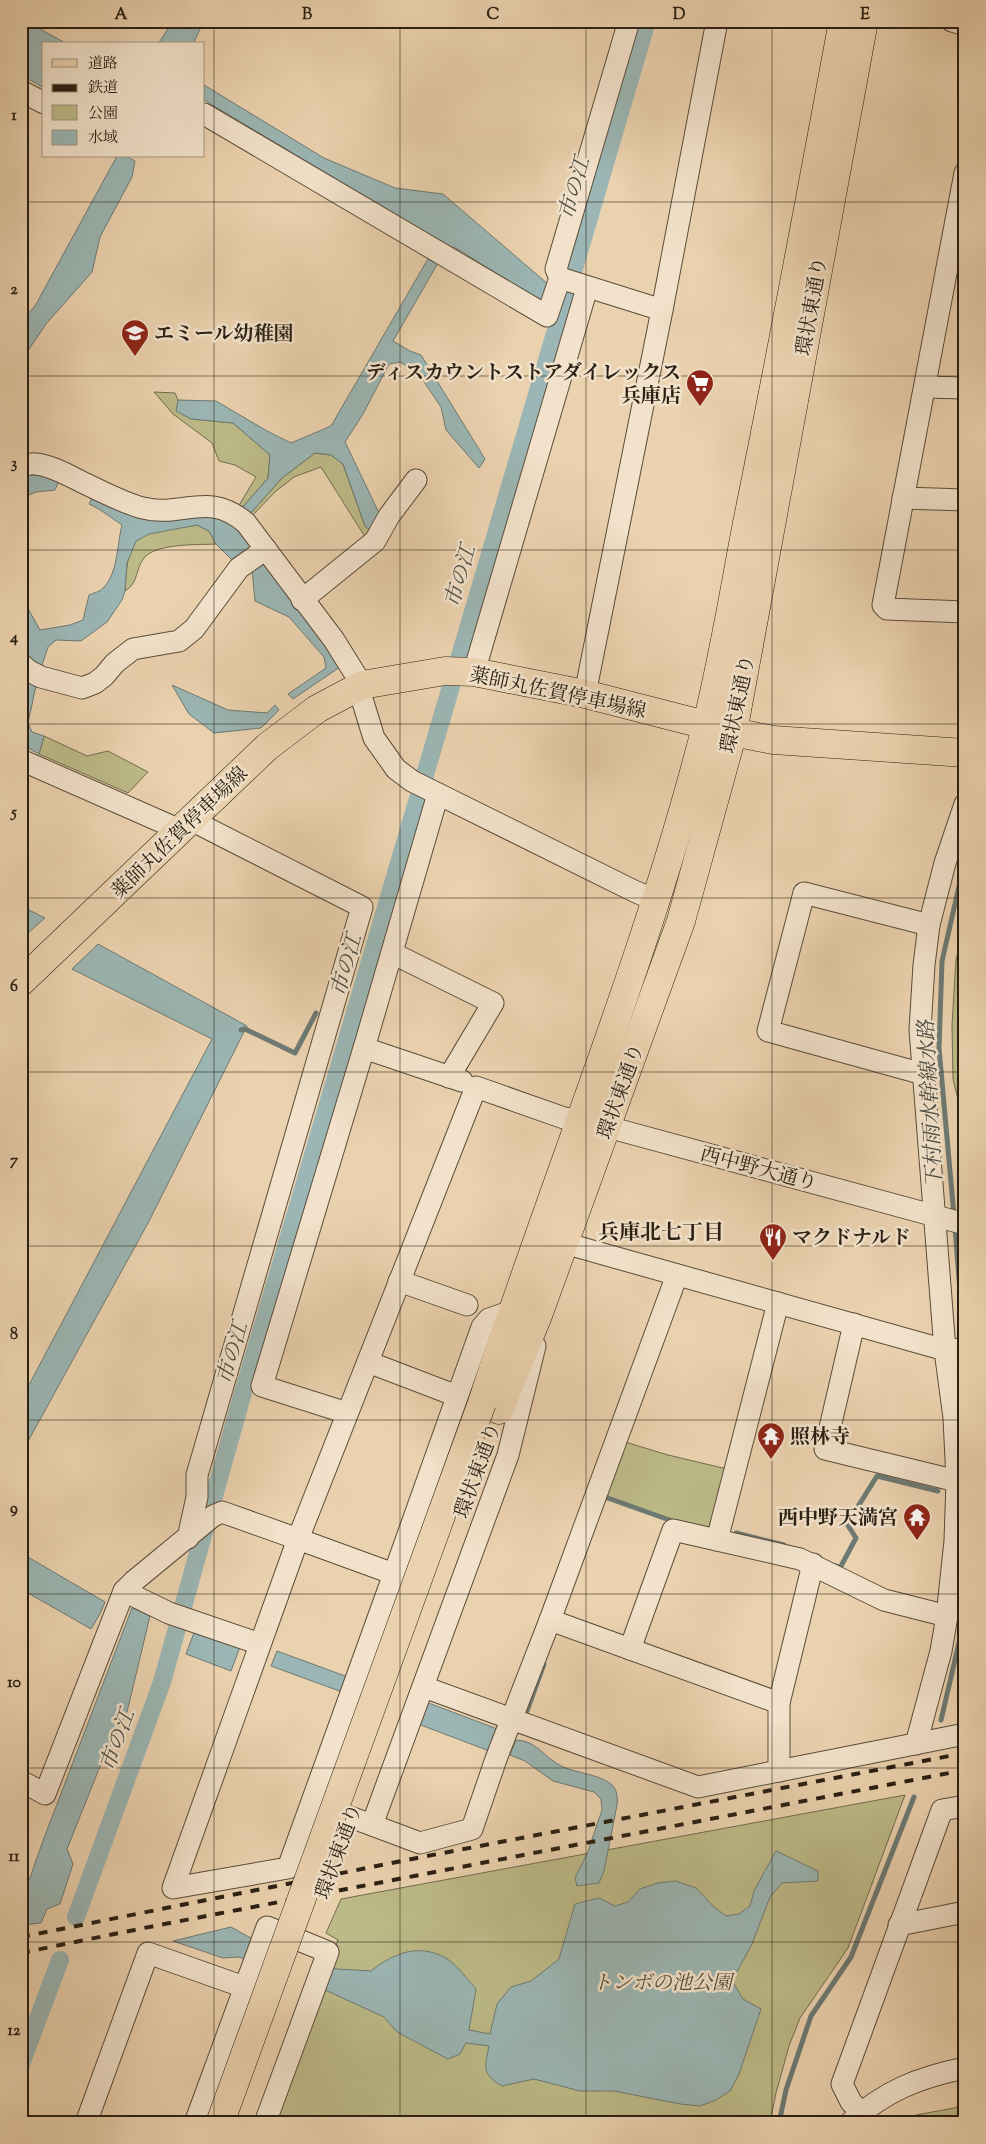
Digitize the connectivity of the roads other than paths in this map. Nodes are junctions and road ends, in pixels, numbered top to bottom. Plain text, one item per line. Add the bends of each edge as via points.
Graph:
1 (629, 21) edge
2 (717, 21) edge
3 (843, 21) edge
4 (864, 21) edge
5 (952, 21) edge
6 (965, 25) edge
7 (21, 91) edge
8 (42, 102) edge
9 (205, 115) edge
10 (965, 173) edge
11 (573, 283) junction
12 (662, 310) junction
13 (925, 387) junction
14 (965, 388) edge
15 (21, 466) edge
16 (416, 480) dead end
17 (904, 498) junction
18 (965, 500) edge
19 (266, 549) junction
20 (302, 600) junction
21 (965, 612) edge
22 (30, 671) edge
23 (463, 672) junction
24 (362, 685) junction
25 (585, 694) junction
26 (706, 725) junction
27 (733, 732) junction
28 (965, 753) edge
29 (21, 760) edge
30 (436, 792) junction
31 (965, 804) edge
32 (186, 825) junction
33 (657, 901) junction
34 (929, 925) junction
35 (392, 953) junction
36 (21, 982) edge
37 (364, 1048) junction
38 (923, 1074) junction
39 (449, 1077) junction
40 (476, 1087) junction
41 (594, 1124) junction
42 (936, 1216) junction
43 (965, 1224) edge
44 (564, 1243) junction
45 (677, 1275) junction
46 (399, 1281) junction
47 (778, 1303) junction
48 (467, 1305) dead end
49 (524, 1314) junction
50 (854, 1324) junction
51 (955, 1350) edge
52 (368, 1362) junction
53 (480, 1403) junction
54 (347, 1413) junction
55 (957, 1480) junction
56 (188, 1538) junction
57 (298, 1539) junction
58 (717, 1540) junction
59 (812, 1564) junction
60 (394, 1574) junction
61 (124, 1591) junction
62 (947, 1616) junction
63 (550, 1620) junction
64 (260, 1644) junction
65 (630, 1649) junction
66 (424, 1687) junction
67 (779, 1703) junction
68 (512, 1719) junction
69 (965, 1734) edge
70 (916, 1744) junction
71 (779, 1771) junction
72 (21, 1781) edge
73 (312, 1803) junction
74 (965, 1806) edge
75 (372, 1825) junction
76 (965, 1912) edge
77 (899, 1925) junction
78 (244, 1987) junction
79 (965, 2068) edge
80 (855, 2118) edge
81 (86, 2123) edge
82 (194, 2123) edge
83 (220, 2123) edge
84 (239, 2123) edge
85 (265, 2123) edge

1 - 11 street via 556,269
2 - 12 street
3 - 26 main road, 環状東通り via 786,330
4 - 27 main road, 環状東通り
5 - 6 street
7 - 8 street
9 - 11 street via 547,316
10 - 13 street
11 - 12 street
11 - 23 street
12 - 25 street
13 - 14 street
13 - 17 street
15 - 19 street via 36,464 67,474 142,508 159,510 200,505 225,508 241,518
16 - 20 street via 375,541
17 - 18 street
17 - 21 street via 883,605 887,609
19 - 20 street
19 - 22 street via 239,568 194,629 179,641 133,650 99,680 82,688
20 - 24 street via 334,640
23 - 24 main road, 薬師丸佐賀停車場線
23 - 25 main road, 薬師丸佐賀停車場線
24 - 30 street via 362,699 374,738 396,769
24 - 32 main road, 薬師丸佐賀停車場線 via 317,709 267,747
25 - 26 main road, 薬師丸佐賀停車場線
26 - 27 main road, 薬師丸佐賀停車場線
26 - 33 main road, 環状東通り
27 - 28 main road, 薬師丸佐賀停車場線 via 773,740
27 - 41 main road, 環状東通り via 681,921
29 - 32 street
30 - 33 street
30 - 35 street
31 - 34 street
32 - 36 main road, 薬師丸佐賀停車場線
32 - 56 street via 362,906 197,1475 197,1497
33 - 41 main road, 環状東通り
34 - 38 street via 920,1030
34 - 38 street via 804,893 768,1031
35 - 37 street
35 - 39 street via 493,1003
37 - 39 street, 西中野大通り
37 - 54 street via 262,1386
38 - 42 street
39 - 40 street, 西中野大通り
40 - 41 street, 西中野大通り via 564,1118
40 - 46 street
41 - 42 street, 西中野大通り
41 - 44 main road, 環状東通り
41 - 49 main road, 環状東通り
42 - 43 street, 西中野大通り
42 - 51 street
44 - 45 street
44 - 49 main road, 環状東通り
45 - 47 street
45 - 63 street
46 - 48 street
46 - 52 street
47 - 50 street
47 - 58 street
49 - 53 main road, 環状東通り
49 - 53 street via 489,1319 482,1327
49 - 66 street via 536,1345 508,1454
50 - 51 street
50 - 55 street via 825,1449
51 - 55 street
52 - 53 street
52 - 54 street
53 - 60 street
53 - 83 main road, 環状東通り, bridge
53 - 84 main road, 環状東通り
54 - 57 street
55 - 62 street
56 - 57 street via 222,1512
56 - 61 street
57 - 60 street
57 - 64 street
58 - 59 street
58 - 65 street via 673,1530
59 - 62 street via 884,1600
59 - 67 street
60 - 73 street
61 - 64 street via 179,1616
61 - 72 street via 45,1794
62 - 70 street
63 - 65 street
63 - 68 street
64 - 73 street via 173,1888 288,1868
65 - 67 street
66 - 68 street
66 - 75 street
67 - 71 street
68 - 71 street via 698,1787
68 - 75 street via 472,1829 420,1843
69 - 70 street
70 - 71 street
73 - 75 street
74 - 77 street via 942,1810
76 - 77 street
77 - 80 street via 842,2084
78 - 81 street via 148,1953
78 - 82 street
78 - 85 street via 267,1927 328,1952
79 - 80 street via 931,2075 896,2090

